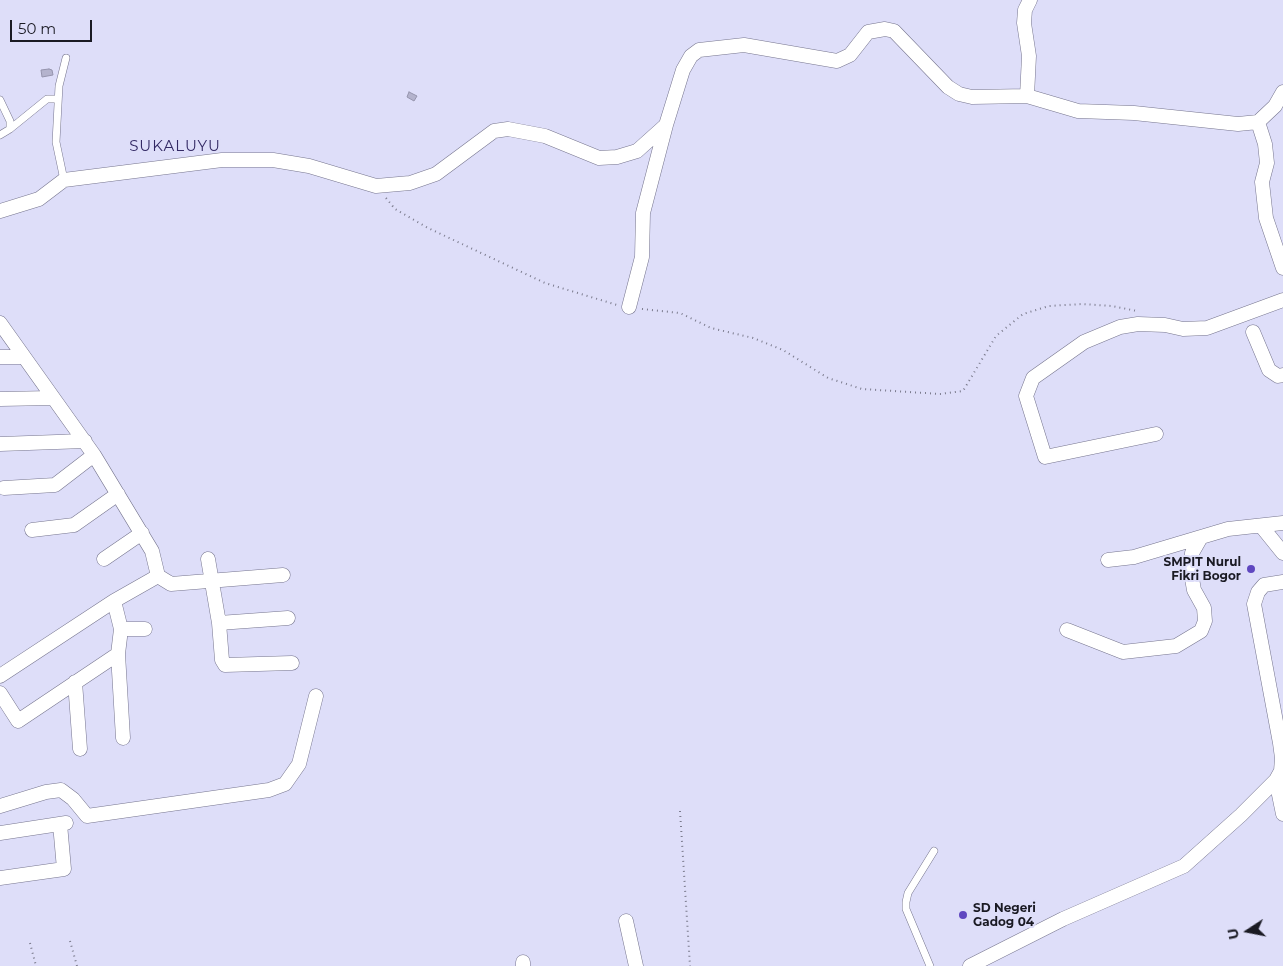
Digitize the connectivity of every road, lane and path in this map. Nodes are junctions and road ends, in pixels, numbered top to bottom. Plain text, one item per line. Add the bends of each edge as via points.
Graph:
1 (1030, 0) edge
2 (66, 58) dead end
3 (1283, 92) edge
4 (1027, 96) junction
5 (58, 99) junction
6 (0, 100) edge
7 (1258, 122) junction
8 (666, 125) junction
9 (10, 129) junction
10 (0, 135) edge
11 (64, 180) junction
12 (376, 186) junction
13 (0, 210) edge
14 (1283, 268) edge
15 (1283, 300) edge
16 (629, 306) junction
17 (1145, 313) dead end
18 (0, 323) edge
19 (1253, 332) dead end
20 (0, 357) edge
21 (23, 357) junction
22 (1283, 375) edge
23 (52, 398) junction
24 (0, 399) edge
25 (1156, 434) dead end
26 (85, 441) junction
27 (0, 444) edge
28 (94, 456) junction
29 (4, 488) dead end
30 (118, 494) junction
31 (1283, 524) edge
32 (1262, 527) junction
33 (32, 530) dead end
34 (142, 533) junction
35 (1200, 539) junction
36 (1283, 552) edge
37 (104, 559) dead end
38 (208, 559) dead end
39 (1108, 560) dead end
40 (283, 574) dead end
41 (158, 576) junction
42 (212, 581) junction
43 (1283, 582) edge
44 (114, 600) junction
45 (288, 618) dead end
46 (219, 623) junction
47 (121, 629) junction
48 (145, 629) dead end
49 (1067, 630) dead end
50 (118, 654) junction
51 (292, 663) dead end
52 (0, 676) edge
53 (75, 682) junction
54 (0, 693) edge
55 (316, 696) dead end
56 (123, 738) dead end
57 (80, 749) dead end
58 (1276, 780) junction
59 (0, 806) edge
60 (680, 811) dead end
61 (1283, 814) edge
62 (0, 833) edge
63 (934, 851) dead end
64 (0, 878) edge
65 (626, 921) dead end
66 (70, 941) dead end
67 (30, 943) dead end
68 (974, 965) edge
69 (36, 966) edge
70 (77, 966) edge
71 (636, 966) edge
72 (690, 966) edge
73 (930, 966) edge

1 - 4 street via 1024,23 1029,56
2 - 5 lane
3 - 7 street via 1275,106
4 - 7 street via 1078,111 1134,113 1238,124
4 - 8 street via 972,97 959,94 948,87 894,31 882,30 868,32 850,55 837,60 744,45 699,50 683,70
5 - 9 lane via 47,100
5 - 11 lane via 56,142
6 - 9 lane via 9,117
7 - 14 street via 1267,163 1262,182 1266,218
8 - 12 street via 637,151 617,158 599,158 545,136 508,129 494,131 436,174 410,183
8 - 16 street via 643,213 642,257
9 - 10 lane
11 - 12 street via 222,160 273,160 324,170
11 - 13 street via 39,199
12 - 16 path via 395,209 428,228 545,283 603,302
15 - 25 street via 1207,328 1183,329 1165,324 1120,327 1084,342 1033,378 1026,396 1045,457
16 - 17 path via 680,313 712,328 753,338 783,350 828,378 862,389 940,394 963,391 996,336 1023,314 1049,306 1082,304
18 - 21 street
19 - 22 street via 1269,370 1278,376
20 - 21 street
21 - 23 street
23 - 24 street
23 - 26 street
26 - 27 street
26 - 28 street
28 - 29 street via 55,485
28 - 30 street
30 - 33 street via 74,525
30 - 34 street
31 - 32 street
32 - 35 street via 1228,529
32 - 36 street
34 - 37 street
34 - 41 street via 152,551
35 - 39 street via 1134,557
35 - 49 street via 1192,554 1191,574 1194,590 1204,608 1205,621 1196,635 1176,646 1123,652
38 - 42 street
40 - 42 street
41 - 42 street via 171,584
41 - 44 street
42 - 46 street
43 - 58 street via 1264,585 1254,604 1282,758
44 - 47 street
44 - 52 street
45 - 46 street
46 - 51 street via 224,665
47 - 48 street
47 - 50 street
50 - 53 street
50 - 56 street
53 - 54 street via 18,721
53 - 57 street
55 - 59 street via 300,764 284,784 270,790 87,816 73,799 60,790
58 - 61 street
58 - 68 street via 1184,866 1063,919
60 - 72 path
62 - 64 street via 63,824 64,869
63 - 73 lane via 908,893 906,902
65 - 71 street
66 - 70 path
67 - 69 path

